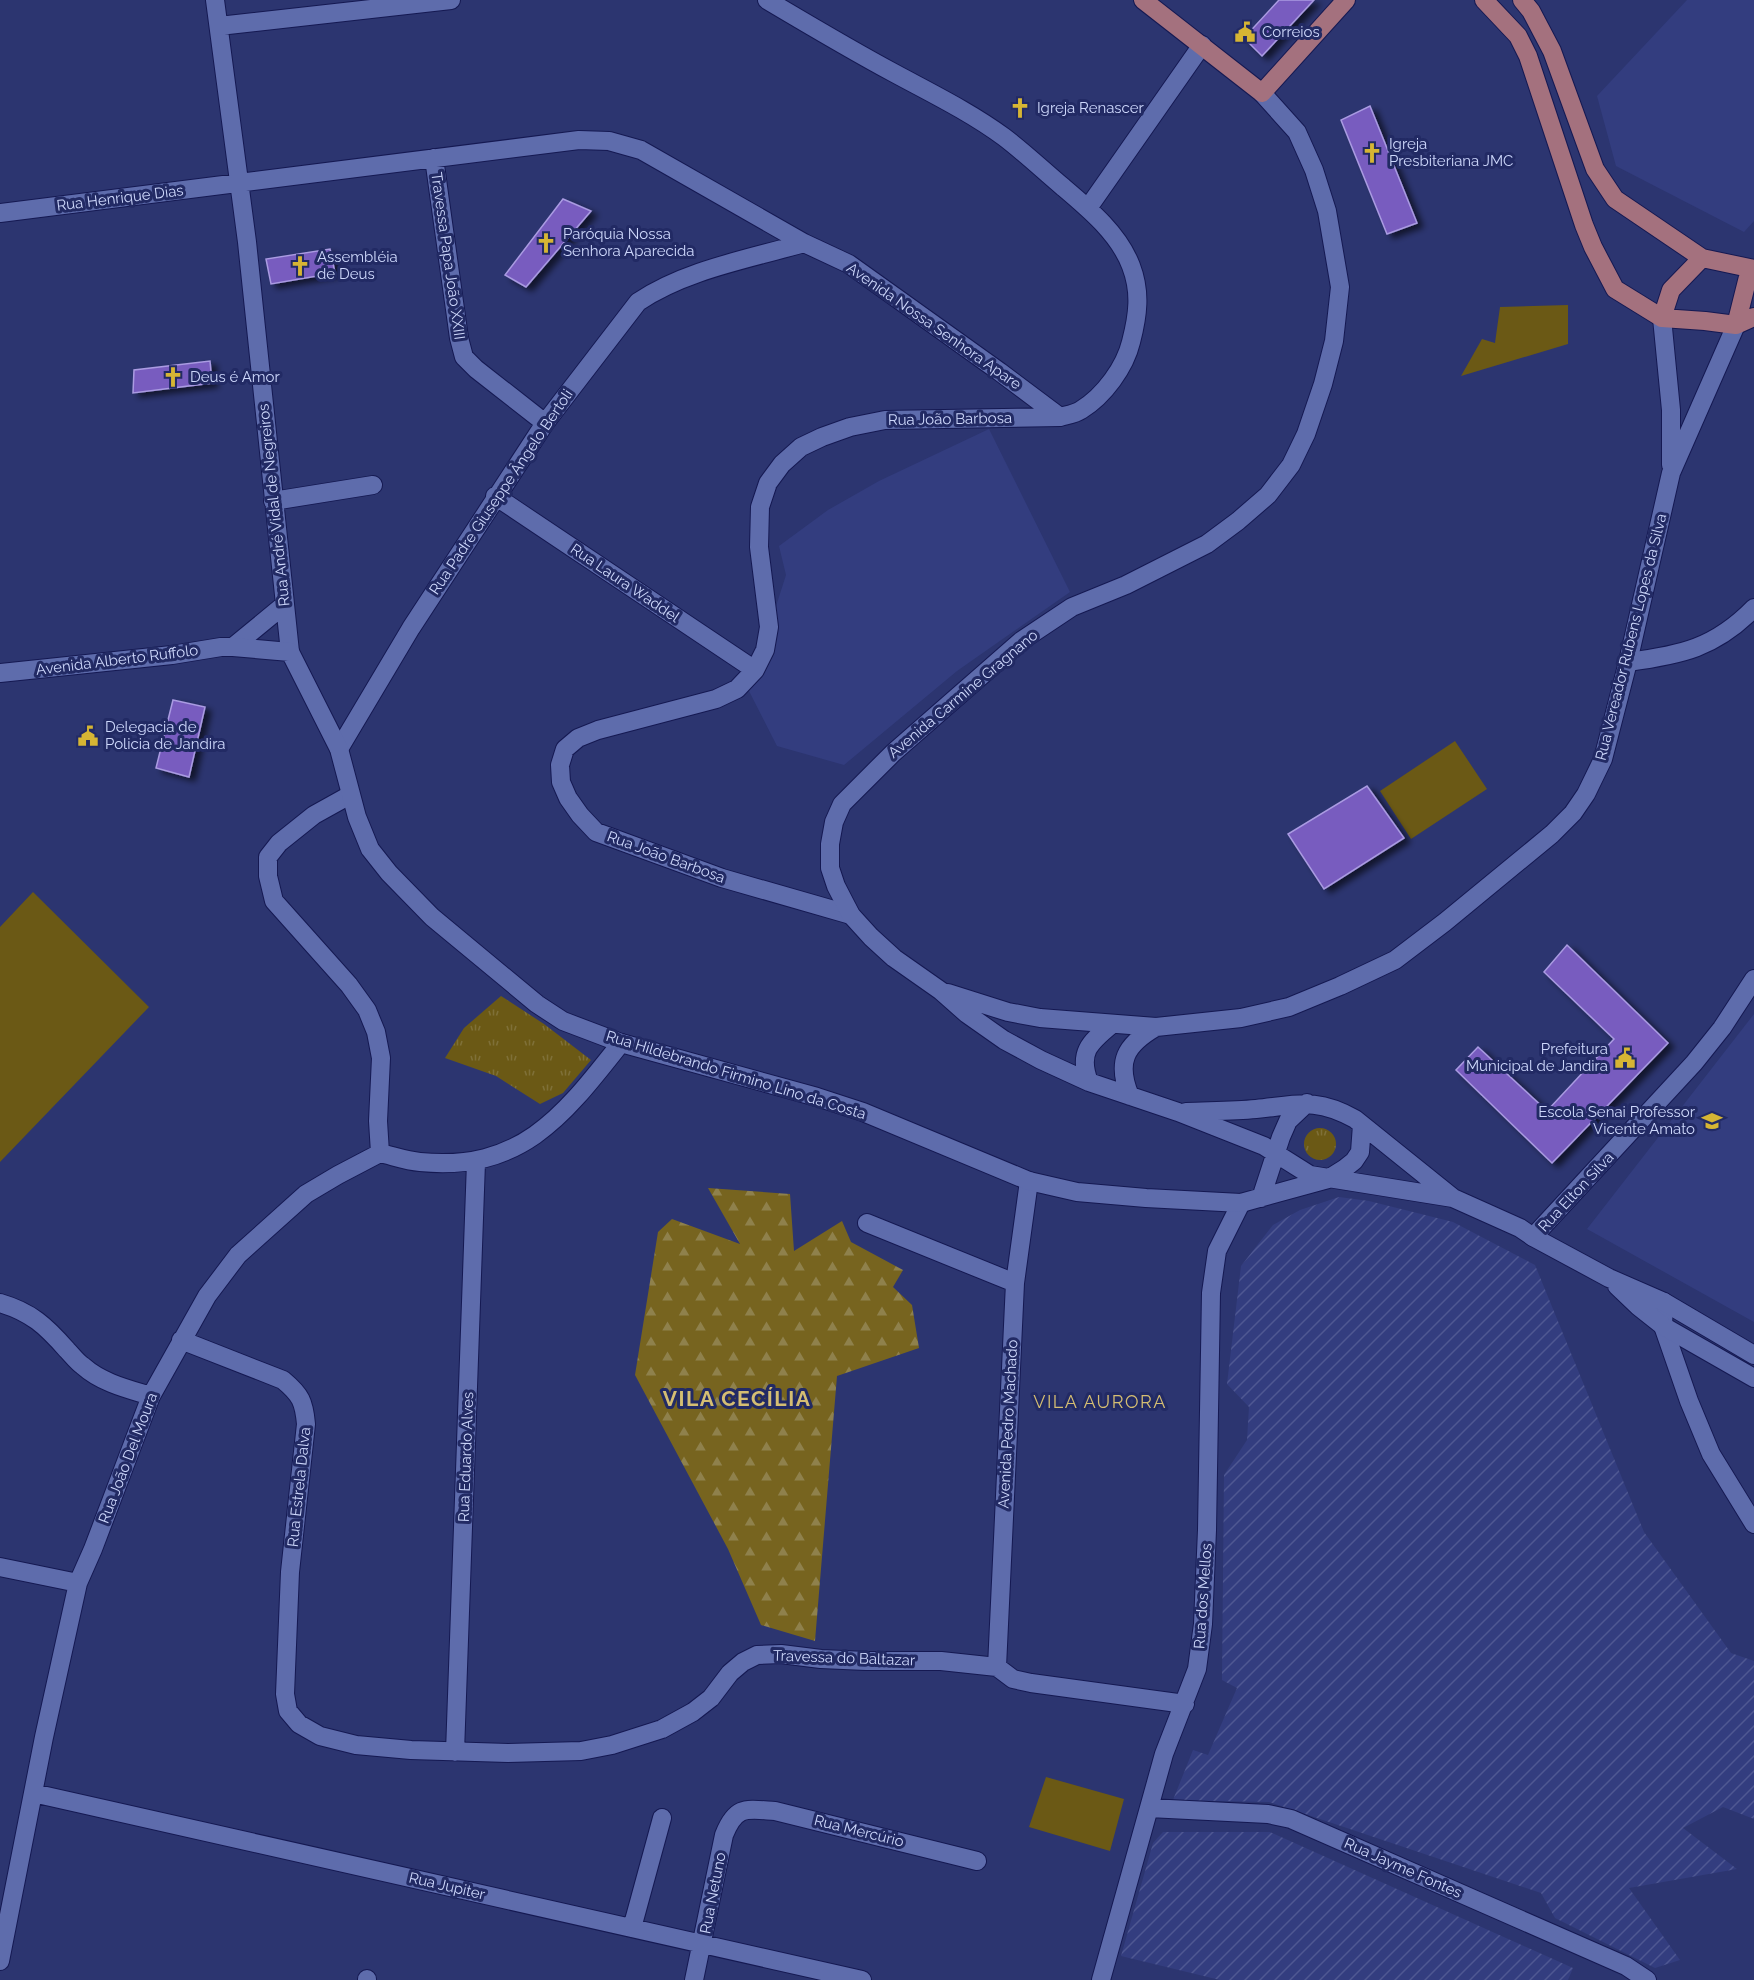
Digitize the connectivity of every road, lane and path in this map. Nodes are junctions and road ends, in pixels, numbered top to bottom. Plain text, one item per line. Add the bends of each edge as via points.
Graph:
1 (215, 0) edge
2 (451, 0) edge
3 (767, 0) edge
4 (1143, 0) edge
5 (1346, 0) edge
6 (1484, 0) edge
7 (1522, 0) edge
8 (219, 26) junction
9 (1202, 45) junction
10 (1262, 93) junction
11 (434, 158) junction
12 (240, 183) junction
13 (1088, 208) junction
14 (0, 213) edge
15 (804, 243) junction
16 (1702, 258) junction
17 (1752, 269) edge
18 (1754, 317) edge
19 (1662, 318) junction
20 (1737, 325) junction
21 (1060, 417) junction
22 (545, 423) junction
23 (1671, 472) junction
24 (373, 485) dead end
25 (495, 496) junction
26 (273, 501) junction
27 (284, 605) junction
28 (1754, 608) edge
29 (233, 646) junction
30 (290, 652) junction
31 (1628, 662) junction
32 (755, 670) junction
33 (0, 673) edge
34 (339, 749) junction
35 (350, 795) junction
36 (851, 915) junction
37 (1754, 979) edge
38 (941, 991) junction
39 (1111, 1025) junction
40 (1156, 1027) junction
41 (621, 1043) junction
42 (1089, 1082) junction
43 (1130, 1096) junction
44 (1307, 1103) junction
45 (1178, 1112) junction
46 (1362, 1125) junction
47 (1275, 1152) junction
48 (380, 1153) junction
49 (477, 1162) junction
50 (1328, 1179) junction
51 (1029, 1181) junction
52 (1261, 1198) junction
53 (1453, 1198) junction
54 (1241, 1203) junction
55 (867, 1222) dead end
56 (1533, 1237) junction
57 (1609, 1278) junction
58 (1015, 1283) junction
59 (1664, 1302) junction
60 (0, 1303) edge
61 (1663, 1326) junction
62 (181, 1340) junction
63 (1754, 1355) edge
64 (1754, 1378) edge
65 (151, 1396) junction
66 (1754, 1524) edge
67 (0, 1567) edge
68 (78, 1583) junction
69 (997, 1667) junction
70 (1185, 1704) junction
71 (288, 1711) joint
72 (455, 1752) junction
73 (33, 1792) junction
74 (1149, 1808) junction
75 (741, 1811) joint
76 (662, 1818) dead end
77 (977, 1860) dead end
78 (632, 1928) junction
79 (702, 1944) junction
80 (0, 1961) edge
81 (1646, 1979) edge
82 (694, 1980) edge
83 (862, 1980) edge
84 (1101, 1980) edge

1 - 8 street, Rua André Vidal de Negreiros
2 - 8 street
3 - 13 street, Rua João Barbosa via 1004,137
4 - 9 main road, Avenida Carmine Gragnano
5 - 10 main road
6 - 19 main road via 1518,36 1528,56 1584,225 1615,289
7 - 16 main road, Rua Vereador Rubens Lopes da Silva via 1552,51 1595,169 1615,199
8 - 12 street, Rua André Vidal de Negreiros
9 - 10 main road, Avenida Carmine Gragnano
9 - 13 street
10 - 36 street, Avenida Carmine Gragnano via 1297,132 1314,170 1327,212 1340,287 1334,341 1323,384 1291,465 1268,495 1207,544 1072,607 1022,641 858,786 842,804 830,844 830,868
11 - 12 street
11 - 15 street, Avenida Nossa Senhora Apare via 579,140 609,141 641,150
11 - 22 street, Travessa Papa João XXIII via 464,357
12 - 14 street, Rua Henrique Dias
12 - 26 street, Rua André Vidal de Negreiros
13 - 21 street, Rua João Barbosa via 1121,245 1137,287 1139,308 1130,349 1108,386 1080,411
15 - 21 street, Avenida Nossa Senhora Apare via 849,264
15 - 22 street, Rua Padre Giuseppe Ângelo Bertoli via 692,275 638,302
16 - 17 main road, Rua Vereador Rubens Lopes da Silva
16 - 19 main road, Rua Vereador Rubens Lopes da Silva via 1671,290
17 - 20 main road, Rua Vereador Rubens Lopes da Silva
18 - 20 main road
19 - 20 main road
19 - 23 street, Rua Vereador Rubens Lopes da Silva via 1671,410
20 - 23 street, Rua Vereador Rubens Lopes da Silva
21 - 32 street, Rua João Barbosa via 885,420 850,427 801,447 768,483 760,507 759,547 770,627
22 - 25 street, Rua Padre Giuseppe Ângelo Bertoli
23 - 31 street, Rua Vereador Rubens Lopes da Silva
24 - 26 street
25 - 32 street, Rua Laura Waddel
25 - 34 street, Rua Padre Giuseppe Ângelo Bertoli
26 - 27 street, Rua André Vidal de Negreiros
27 - 29 street
27 - 30 street, Rua André Vidal de Negreiros
28 - 31 street via 1726,632 1698,648
29 - 30 street, Avenida Alberto Ruffolo
29 - 33 street, Avenida Alberto Ruffolo
30 - 34 street, Rua André Vidal de Negreiros
31 - 40 street, Rua Vereador Rubens Lopes da Silva via 1603,759 1586,795 1552,834 1445,922 1395,960 1289,1007 1241,1018
32 - 36 street, Rua João Barbosa via 737,689 716,699 578,738 566,749 560,765 561,782 580,815 596,831 722,878
34 - 35 street, Rua Hildebrando Firmino Lino da Costa
35 - 41 street, Rua Hildebrando Firmino Lino da Costa via 370,849 432,917 537,1004 563,1021
35 - 48 street via 314,815 279,843 268,857 268,876 274,901 349,985 367,1010 376,1032 381,1058
36 - 38 street, Avenida Carmine Gragnano via 894,958
37 - 56 street, Rua Elton Silva via 1722,1029 1694,1063
38 - 39 street, Rua Vereador Rubens Lopes da Silva via 1008,1012
38 - 42 street, Avenida Carmine Gragnano via 1004,1040
39 - 40 street, Rua Vereador Rubens Lopes da Silva
39 - 42 street via 1087,1051 1083,1065
40 - 43 street via 1129,1049 1123,1060 1124,1082
41 - 49 street via 568,1106 528,1141
41 - 51 street, Rua Hildebrando Firmino Lino da Costa via 817,1097
42 - 43 street, Avenida Carmine Gragnano
43 - 45 street, Avenida Carmine Gragnano
44 - 45 street, Avenida Carmine Gragnano
44 - 46 street, Avenida Carmine Gragnano via 1337,1110
44 - 47 street via 1288,1121
45 - 47 street, Avenida Carmine Gragnano
46 - 50 street via 1360,1152 1354,1161
46 - 53 street, Avenida Carmine Gragnano
47 - 50 street, Avenida Carmine Gragnano via 1310,1175
47 - 52 street
48 - 49 street via 418,1162
48 - 62 street, Rua João Del Moura via 306,1194 272,1223 232,1263
49 - 72 street, Rua Eduardo Alves
50 - 52 street, Rua Hildebrando Firmino Lino da Costa
50 - 53 street, Avenida Carmine Gragnano
51 - 54 street, Rua Hildebrando Firmino Lino da Costa via 1112,1196
51 - 58 street, Avenida Pedro Machado
52 - 54 street, Rua Hildebrando Firmino Lino da Costa
53 - 56 street, Avenida Carmine Gragnano
54 - 70 street, Rua dos Mellos via 1217,1251 1211,1293 1203,1624 1197,1669
55 - 58 street
56 - 57 street, Avenida Carmine Gragnano
57 - 59 street, Avenida Carmine Gragnano
57 - 61 street, Avenida Carmine Gragnano
58 - 69 street, Avenida Pedro Machado
59 - 61 street
59 - 63 street, Avenida Carmine Gragnano
60 - 65 street via 43,1324 83,1367 99,1377
61 - 64 street, Avenida Carmine Gragnano
61 - 66 street via 1711,1454
62 - 65 street, Rua João Del Moura
62 - 71 street, Rua Estrela Dalva via 282,1380 296,1391 304,1405 306,1424 290,1572 285,1694
65 - 68 street, Rua João Del Moura
67 - 68 street
68 - 73 street, Rua João Del Moura
69 - 70 street, Travessa do Baltazar via 1013,1679 1031,1683
69 - 72 street, Travessa do Baltazar via 941,1661 757,1655 736,1668 711,1698 693,1712 662,1729 622,1742 581,1751
70 - 74 street, Rua dos Mellos via 1164,1754
71 - 72 street, Travessa do Baltazar via 320,1736 356,1745
73 - 78 street, Rua Jupiter
73 - 80 street, Rua João Del Moura
74 - 81 street, Rua Jayme Fontes via 1268,1814 1291,1819 1626,1966
74 - 84 street, Rua dos Mellos
75 - 77 street, Rua Mercúrio via 775,1810
75 - 79 street, Rua Netuno via 731,1819 724,1835
76 - 78 street
78 - 79 street, Rua Jupiter
79 - 82 street, Rua Netuno
79 - 83 street, Rua Jupiter

